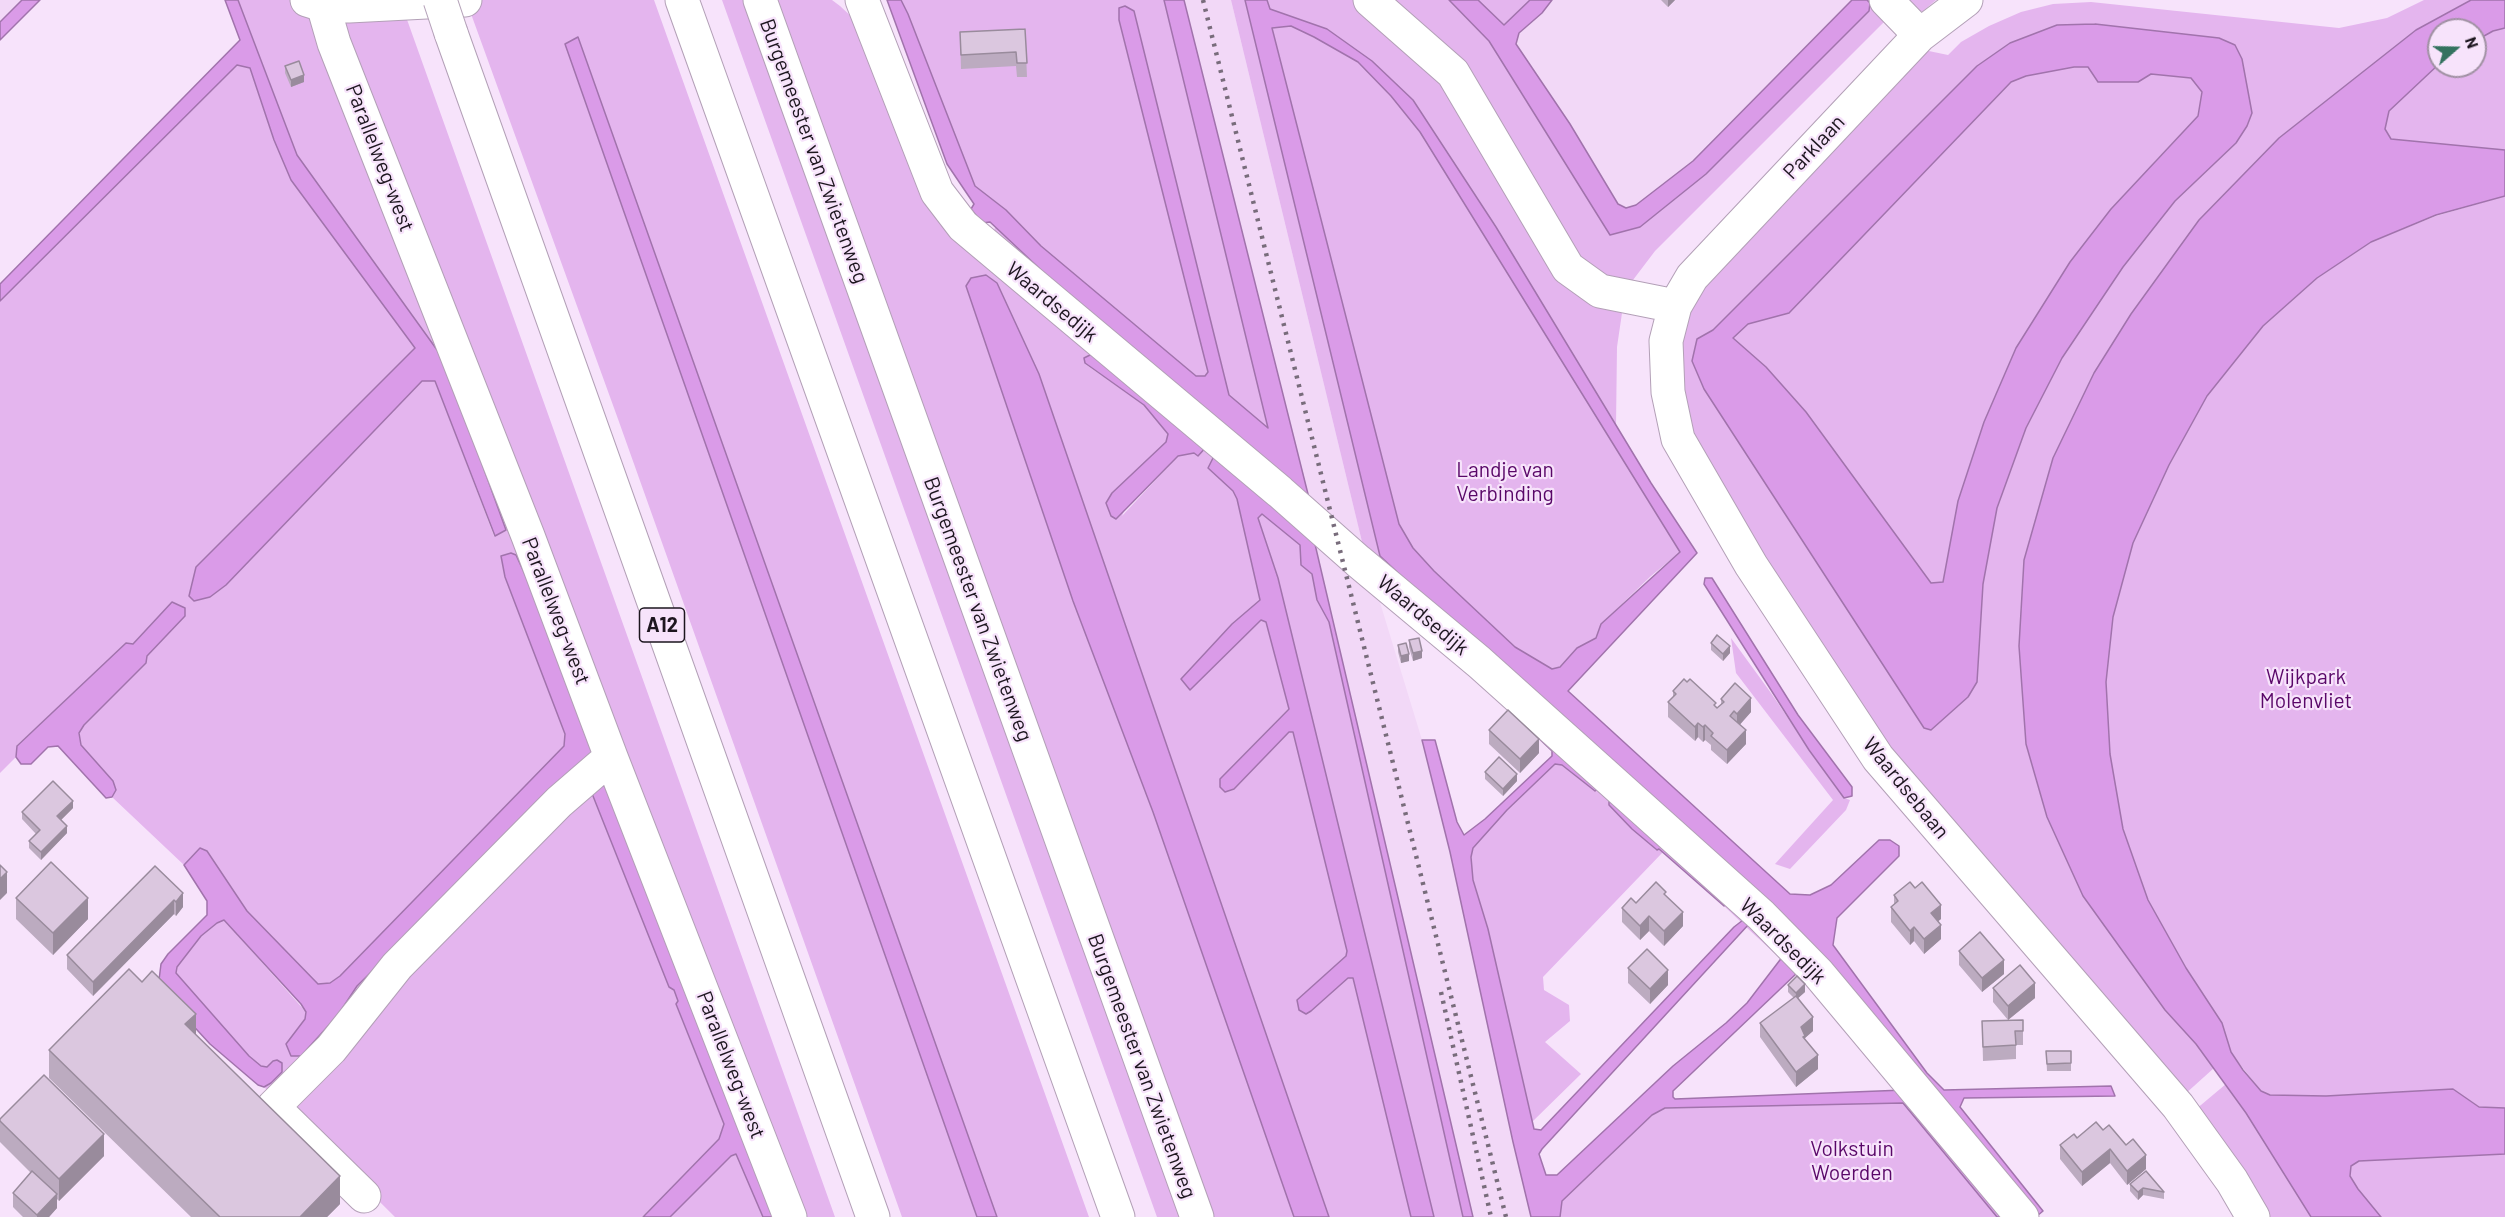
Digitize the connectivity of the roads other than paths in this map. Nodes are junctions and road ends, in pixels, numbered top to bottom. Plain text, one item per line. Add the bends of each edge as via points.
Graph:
1 (440, 0) edge
2 (465, 0) edge
3 (682, 0) edge
4 (760, 0) edge
5 (862, 0) edge
6 (1370, 0) edge
7 (1886, 0) edge
8 (1966, 0) edge
9 (315, 3) edge
10 (1920, 35) junction
11 (1675, 306) junction
12 (611, 757) junction
13 (364, 1196) dead end
14 (790, 1217) edge
15 (873, 1217) edge
16 (1118, 1217) edge
17 (1197, 1217) edge
18 (2022, 1217) edge
19 (2253, 1217) edge

1 - 15 main road, A12, bridge
2 - 9 main road
3 - 16 main road
4 - 17 main road, Burgemeester van Zwietenweg
5 - 18 main road, Waardsedijk via 937,192 963,226 1479,662 1761,915 1818,973
6 - 11 main road via 1453,73 1568,268 1600,291
7 - 10 main road
8 - 10 main road, Parklaan
9 - 12 main road, Parallelweg-west via 334,43
10 - 11 main road, Parklaan via 1692,276
11 - 19 main road, Waardsebaan via 1666,341 1668,392 1678,439 1751,565 1878,758 2178,1106
12 - 13 main road via 560,802 397,966 331,1049 273,1107
12 - 14 main road, Parallelweg-west

